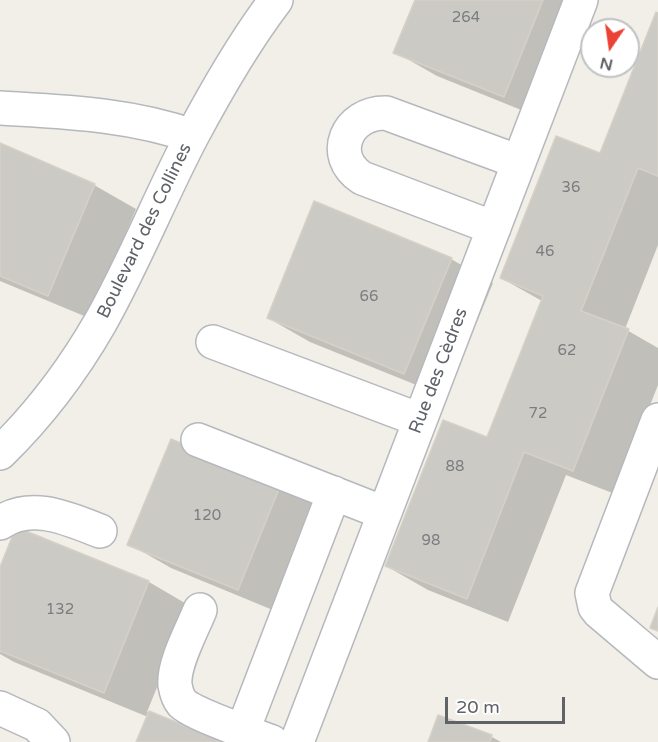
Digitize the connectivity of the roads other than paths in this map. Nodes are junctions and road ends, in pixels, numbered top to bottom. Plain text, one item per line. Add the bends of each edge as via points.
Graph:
1 (276, 0) edge
2 (581, 0) edge
3 (0, 108) edge
4 (192, 136) junction
5 (519, 162) junction
6 (494, 228) junction
7 (213, 342) dead end
8 (420, 420) junction
9 (658, 420) edge
10 (198, 440) dead end
11 (0, 453) edge
12 (334, 493) junction
13 (384, 513) junction
14 (0, 523) edge
15 (100, 531) dead end
16 (200, 610) dead end
17 (658, 662) edge
18 (0, 708) edge
19 (257, 736) edge
20 (53, 742) edge
21 (297, 742) edge

1 - 4 street, Boulevard des Collines via 242,49
2 - 5 street, Rue des Cèdres
3 - 4 street via 96,114
4 - 11 street, Boulevard des Collines via 91,338 59,385
5 - 6 street, Rue des Cèdres
5 - 6 street via 386,113 368,114 350,129 345,152 356,174
6 - 8 street, Rue des Cèdres
7 - 8 street
8 - 13 street, Rue des Cèdres
9 - 17 street via 592,593 599,612
10 - 12 street
12 - 13 street
12 - 19 street
13 - 21 street, Rue des Cèdres
14 - 15 street via 22,514 48,513
16 - 19 street via 177,667 178,697 193,710
18 - 20 street via 37,725

